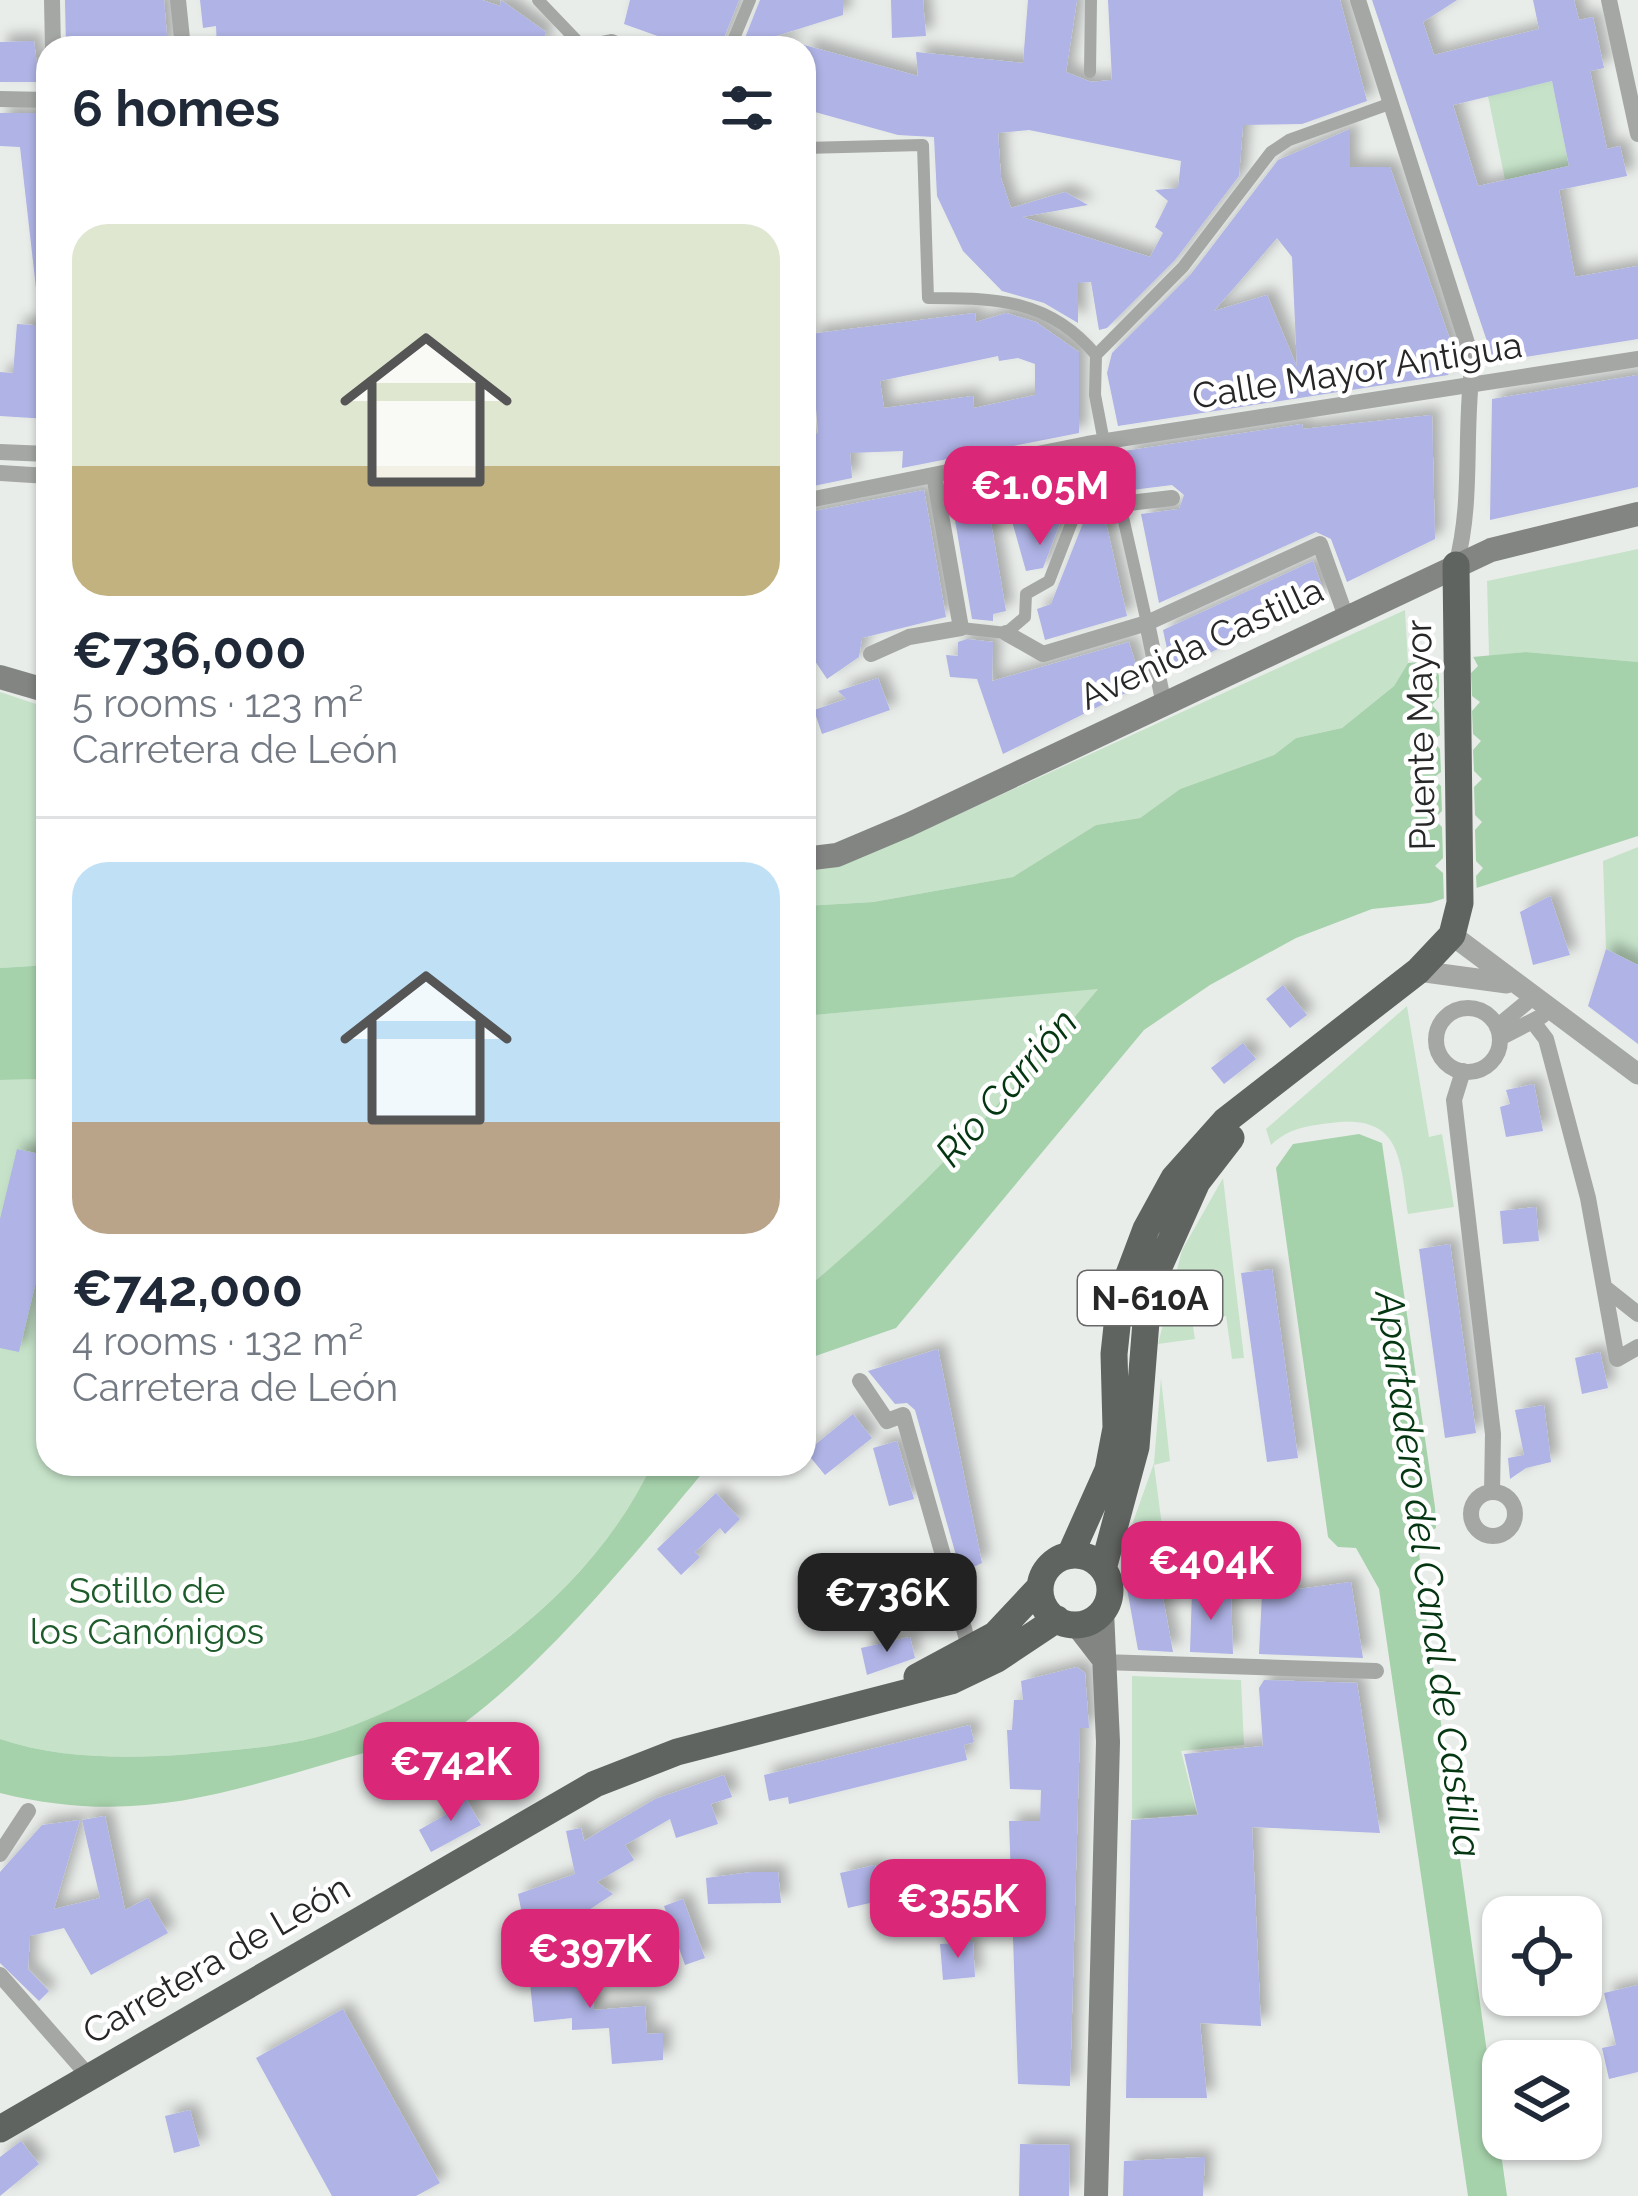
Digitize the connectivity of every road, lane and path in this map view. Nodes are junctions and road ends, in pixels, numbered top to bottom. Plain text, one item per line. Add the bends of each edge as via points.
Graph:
1 (52, 0) edge
2 (178, 0) edge
3 (538, 0) edge
4 (750, 0) edge
5 (1091, 0) edge
6 (1358, 0) edge
7 (1609, 0) edge
8 (53, 36) edge
9 (181, 36) edge
10 (570, 36) edge
11 (735, 36) edge
12 (1090, 72) dead end
13 (0, 99) edge
14 (36, 100) edge
15 (1389, 104) junction
16 (1638, 134) edge
17 (816, 148) edge
18 (1096, 355) junction
19 (1638, 359) edge
20 (1469, 388) junction
21 (1104, 442) junction
22 (0, 452) edge
23 (36, 454) edge
24 (0, 472) edge
25 (36, 475) edge
26 (934, 475) junction
27 (1172, 498) dead end
28 (816, 499) edge
29 (1120, 504) junction
30 (1075, 514) dead end
31 (1638, 514) edge
32 (1456, 565) junction
33 (1345, 614) junction
34 (1147, 623) junction
35 (961, 628) junction
36 (1006, 633) junction
37 (871, 654) dead end
38 (0, 676) edge
39 (36, 687) edge
40 (1163, 700) junction
41 (816, 858) edge
42 (1452, 935) junction
43 (1418, 971) junction
44 (1534, 1004) junction
45 (1499, 1032) junction
46 (1297, 1070) junction
47 (1463, 1071) junction
48 (1638, 1074) edge
49 (1604, 1288) junction
50 (1638, 1314) edge
51 (1638, 1347) edge
52 (860, 1381) dead end
53 (1492, 1492) dead end
54 (1070, 1555) junction
55 (1103, 1569) junction
56 (1040, 1587) junction
57 (1102, 1611) junction
58 (1066, 1622) junction
59 (970, 1650) junction
60 (1102, 1659) junction
61 (1376, 1671) dead end
62 (870, 1700) junction
63 (28, 1811) dead end
64 (0, 1854) edge
65 (0, 1975) edge
66 (87, 2074) junction
67 (0, 2129) edge
68 (1096, 2196) edge

1 - 8 street
2 - 9 street
3 - 10 street
4 - 11 street
5 - 12 street
6 - 15 street
7 - 16 street
13 - 14 street
15 - 18 street via 1271,152 1183,267
15 - 20 street via 1473,362
17 - 18 street via 923,145 928,298 1022,304 1057,316
18 - 21 street
19 - 20 street, Calle Mayor Antigua
20 - 21 street, Calle Mayor Antigua
20 - 32 street via 1465,526
21 - 26 street, Calle Mayor Antigua
21 - 29 street
22 - 23 street
24 - 25 street
26 - 28 street, Calle Mayor Antigua
26 - 35 street
27 - 29 street
29 - 34 street
30 - 36 street via 1049,581 1026,594 1025,617
31 - 32 main road, Avenida Castilla via 1546,533
32 - 33 main road, Avenida Castilla
32 - 42 highway, Puente Mayor / N-610A via 1460,903
33 - 34 street via 1320,544
33 - 40 main road, Avenida Castilla
34 - 36 street via 1043,654
34 - 40 street
35 - 36 street
35 - 37 street
38 - 39 main road
40 - 41 main road, Avenida Castilla via 908,825
42 - 43 highway, N-610A
42 - 44 street
43 - 44 street via 1488,977
43 - 46 highway, N-610A
44 - 45 street
44 - 45 street
44 - 48 street
44 - 49 street via 1588,1198
45 - 47 street via 1490,1063
45 - 47 street via 1472,1008 1443,1020 1438,1051
46 - 54 highway, N-610A via 1225,1121 1174,1178 1146,1228 1120,1298 1108,1470
46 - 55 highway, N-610A via 1228,1142 1175,1223 1148,1309 1136,1447
47 - 53 street via 1454,1100 1493,1434
49 - 50 street
49 - 51 street via 1617,1359
52 - 59 street via 887,1421 903,1415
54 - 55 highway
54 - 56 highway, N-610A via 1049,1566
55 - 57 highway, N-610A via 1109,1592
56 - 58 highway via 1044,1606
56 - 59 highway, Carretera de León / N-610A via 1018,1616
57 - 58 highway, N-610A
57 - 60 main road
58 - 60 main road
58 - 62 highway, Carretera de León / N-610A via 973,1673
59 - 62 highway, Carretera de León / N-610A
60 - 61 street
60 - 68 main road via 1108,1742
62 - 66 highway, Carretera de León / N-610A via 677,1752 596,1784
63 - 64 street
65 - 66 street
66 - 67 highway, Carretera de León / N-610A

